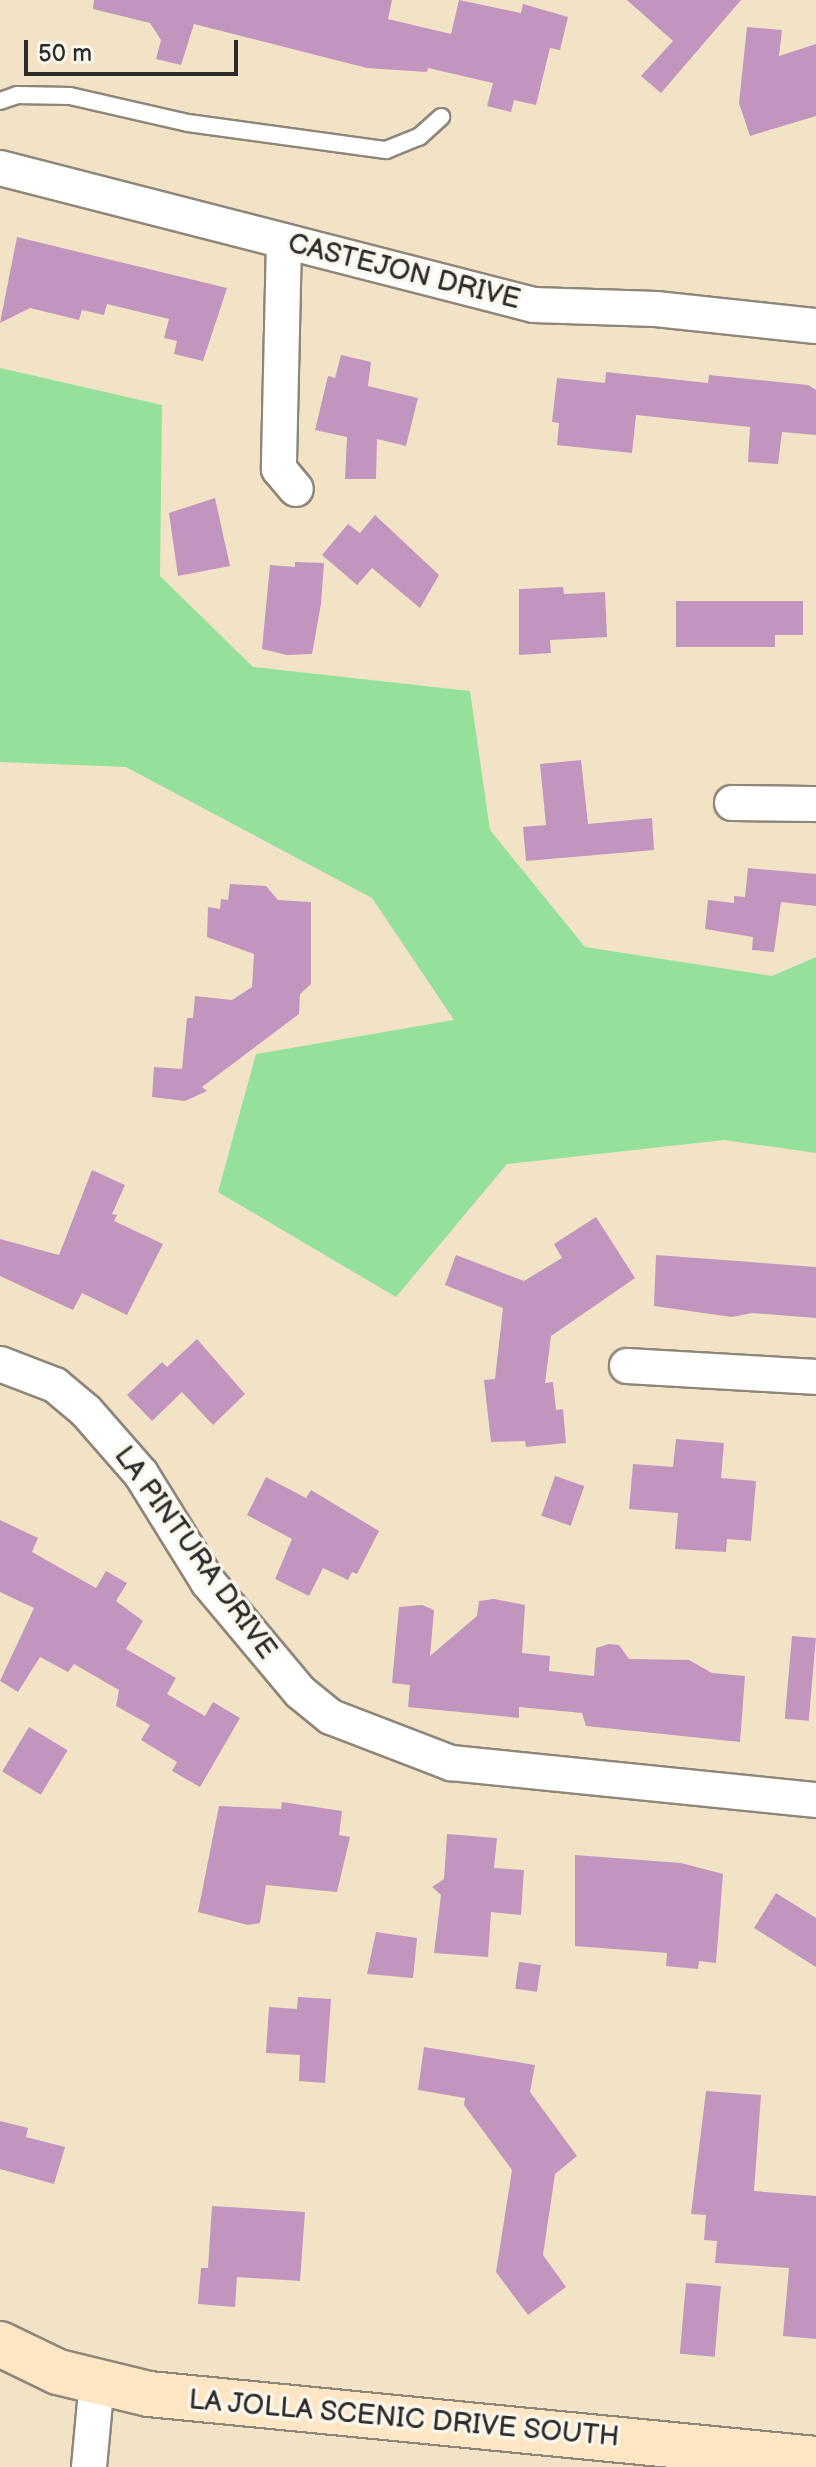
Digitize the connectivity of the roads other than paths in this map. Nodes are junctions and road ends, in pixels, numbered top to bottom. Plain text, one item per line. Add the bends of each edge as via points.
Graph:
1 (0, 101) edge
2 (441, 117) dead end
3 (0, 168) edge
4 (284, 241) junction
5 (816, 326) edge
6 (296, 489) dead end
7 (732, 803) dead end
8 (816, 804) edge
9 (0, 1364) edge
10 (627, 1366) dead end
11 (816, 1377) edge
12 (816, 1800) edge
13 (0, 2344) edge
14 (97, 2381) junction
15 (816, 2459) edge
16 (89, 2467) edge

1 - 2 lane via 17,95 70,96 188,123 386,150 419,137
3 - 4 street, CASTEJON DRIVE
4 - 5 street, CASTEJON DRIVE via 534,305 656,309
4 - 6 street via 279,469
7 - 8 street
9 - 12 street, LA PINTURA DRIVE via 55,1385 86,1411 141,1474 208,1582 300,1692 331,1717 451,1763
10 - 11 street
13 - 14 street, LA JOLLA SCENIC DRIVE SOUTH via 58,2372
14 - 15 street, LA JOLLA SCENIC DRIVE SOUTH via 149,2394
14 - 16 street

